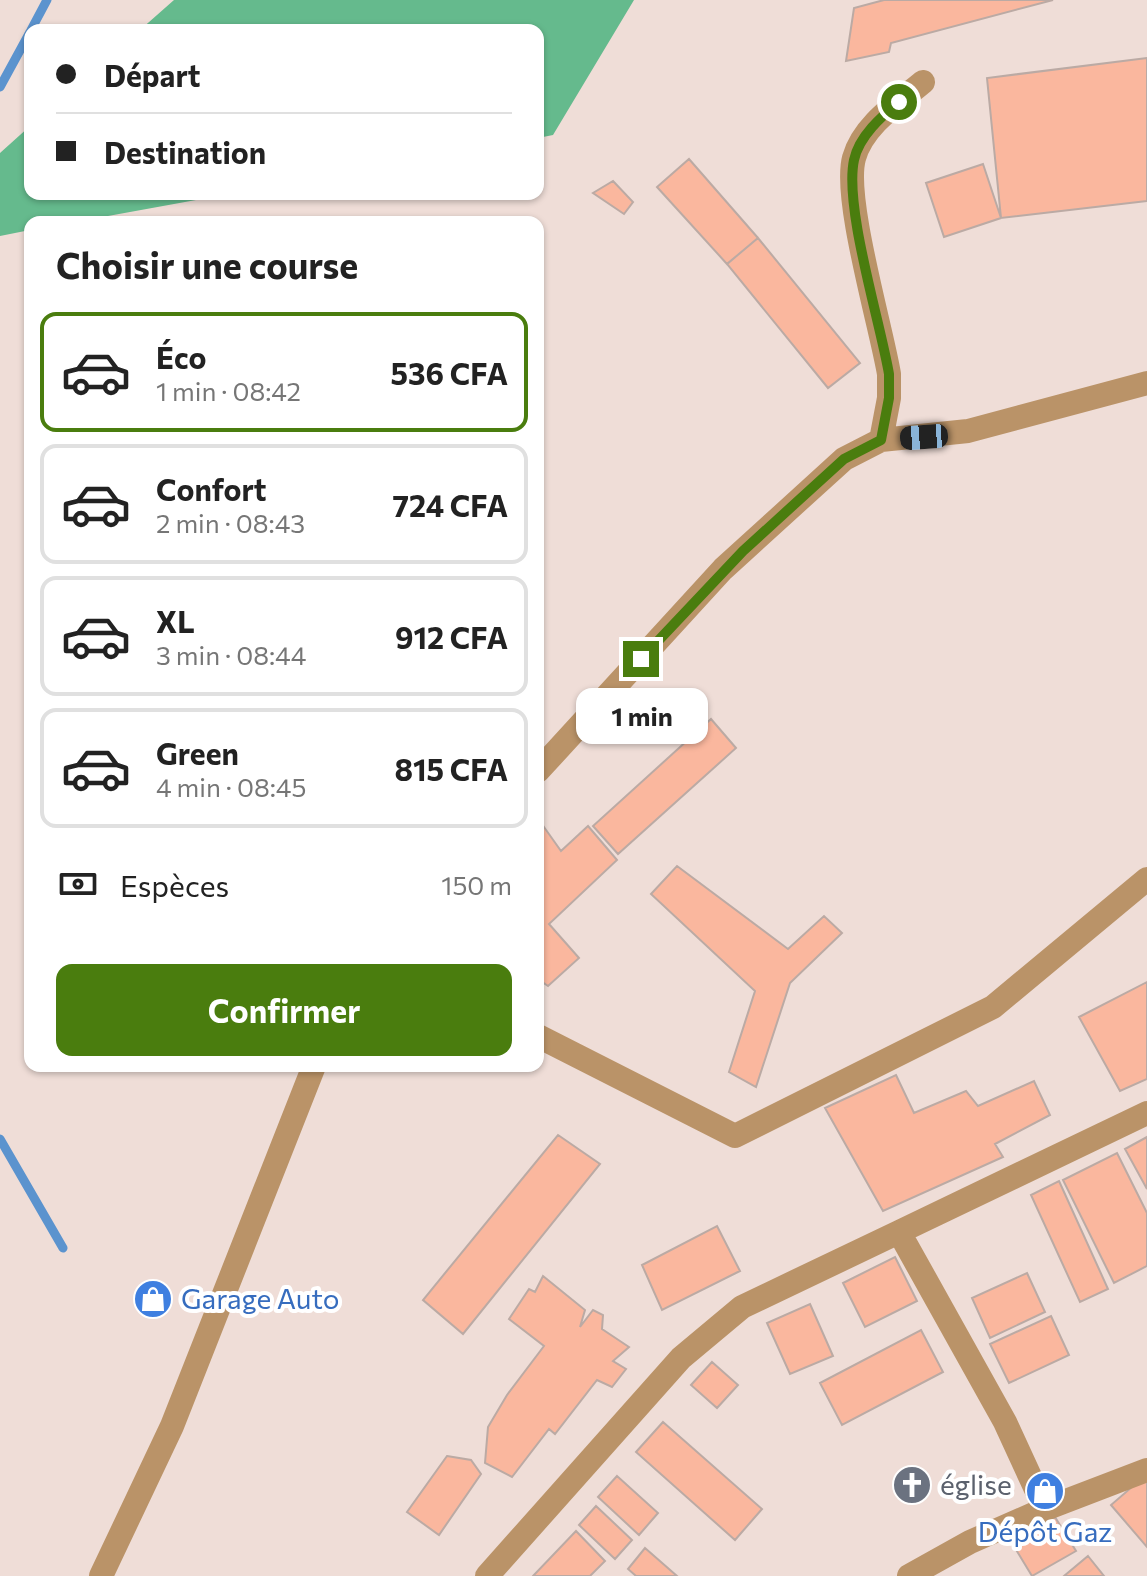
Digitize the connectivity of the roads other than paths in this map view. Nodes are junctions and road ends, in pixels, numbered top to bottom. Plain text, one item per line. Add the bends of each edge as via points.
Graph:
1 (923, 82) dead end
2 (1147, 383) edge
3 (881, 440) junction
4 (544, 764) edge
5 (1147, 879) edge
6 (544, 1039) edge
7 (312, 1072) edge
8 (1147, 1113) edge
9 (899, 1232) junction
10 (1147, 1470) edge
11 (1045, 1509) junction
12 (101, 1576) edge
13 (487, 1576) edge
14 (909, 1576) edge

1 - 3 street via 875,122 854,157 851,190 889,374
2 - 3 street via 968,431
3 - 4 street via 844,459 723,569
5 - 6 street via 993,1007 735,1136
7 - 12 street via 172,1426
8 - 9 street
9 - 11 street via 1005,1422
9 - 13 street via 742,1307 681,1358
10 - 11 street
11 - 14 street

